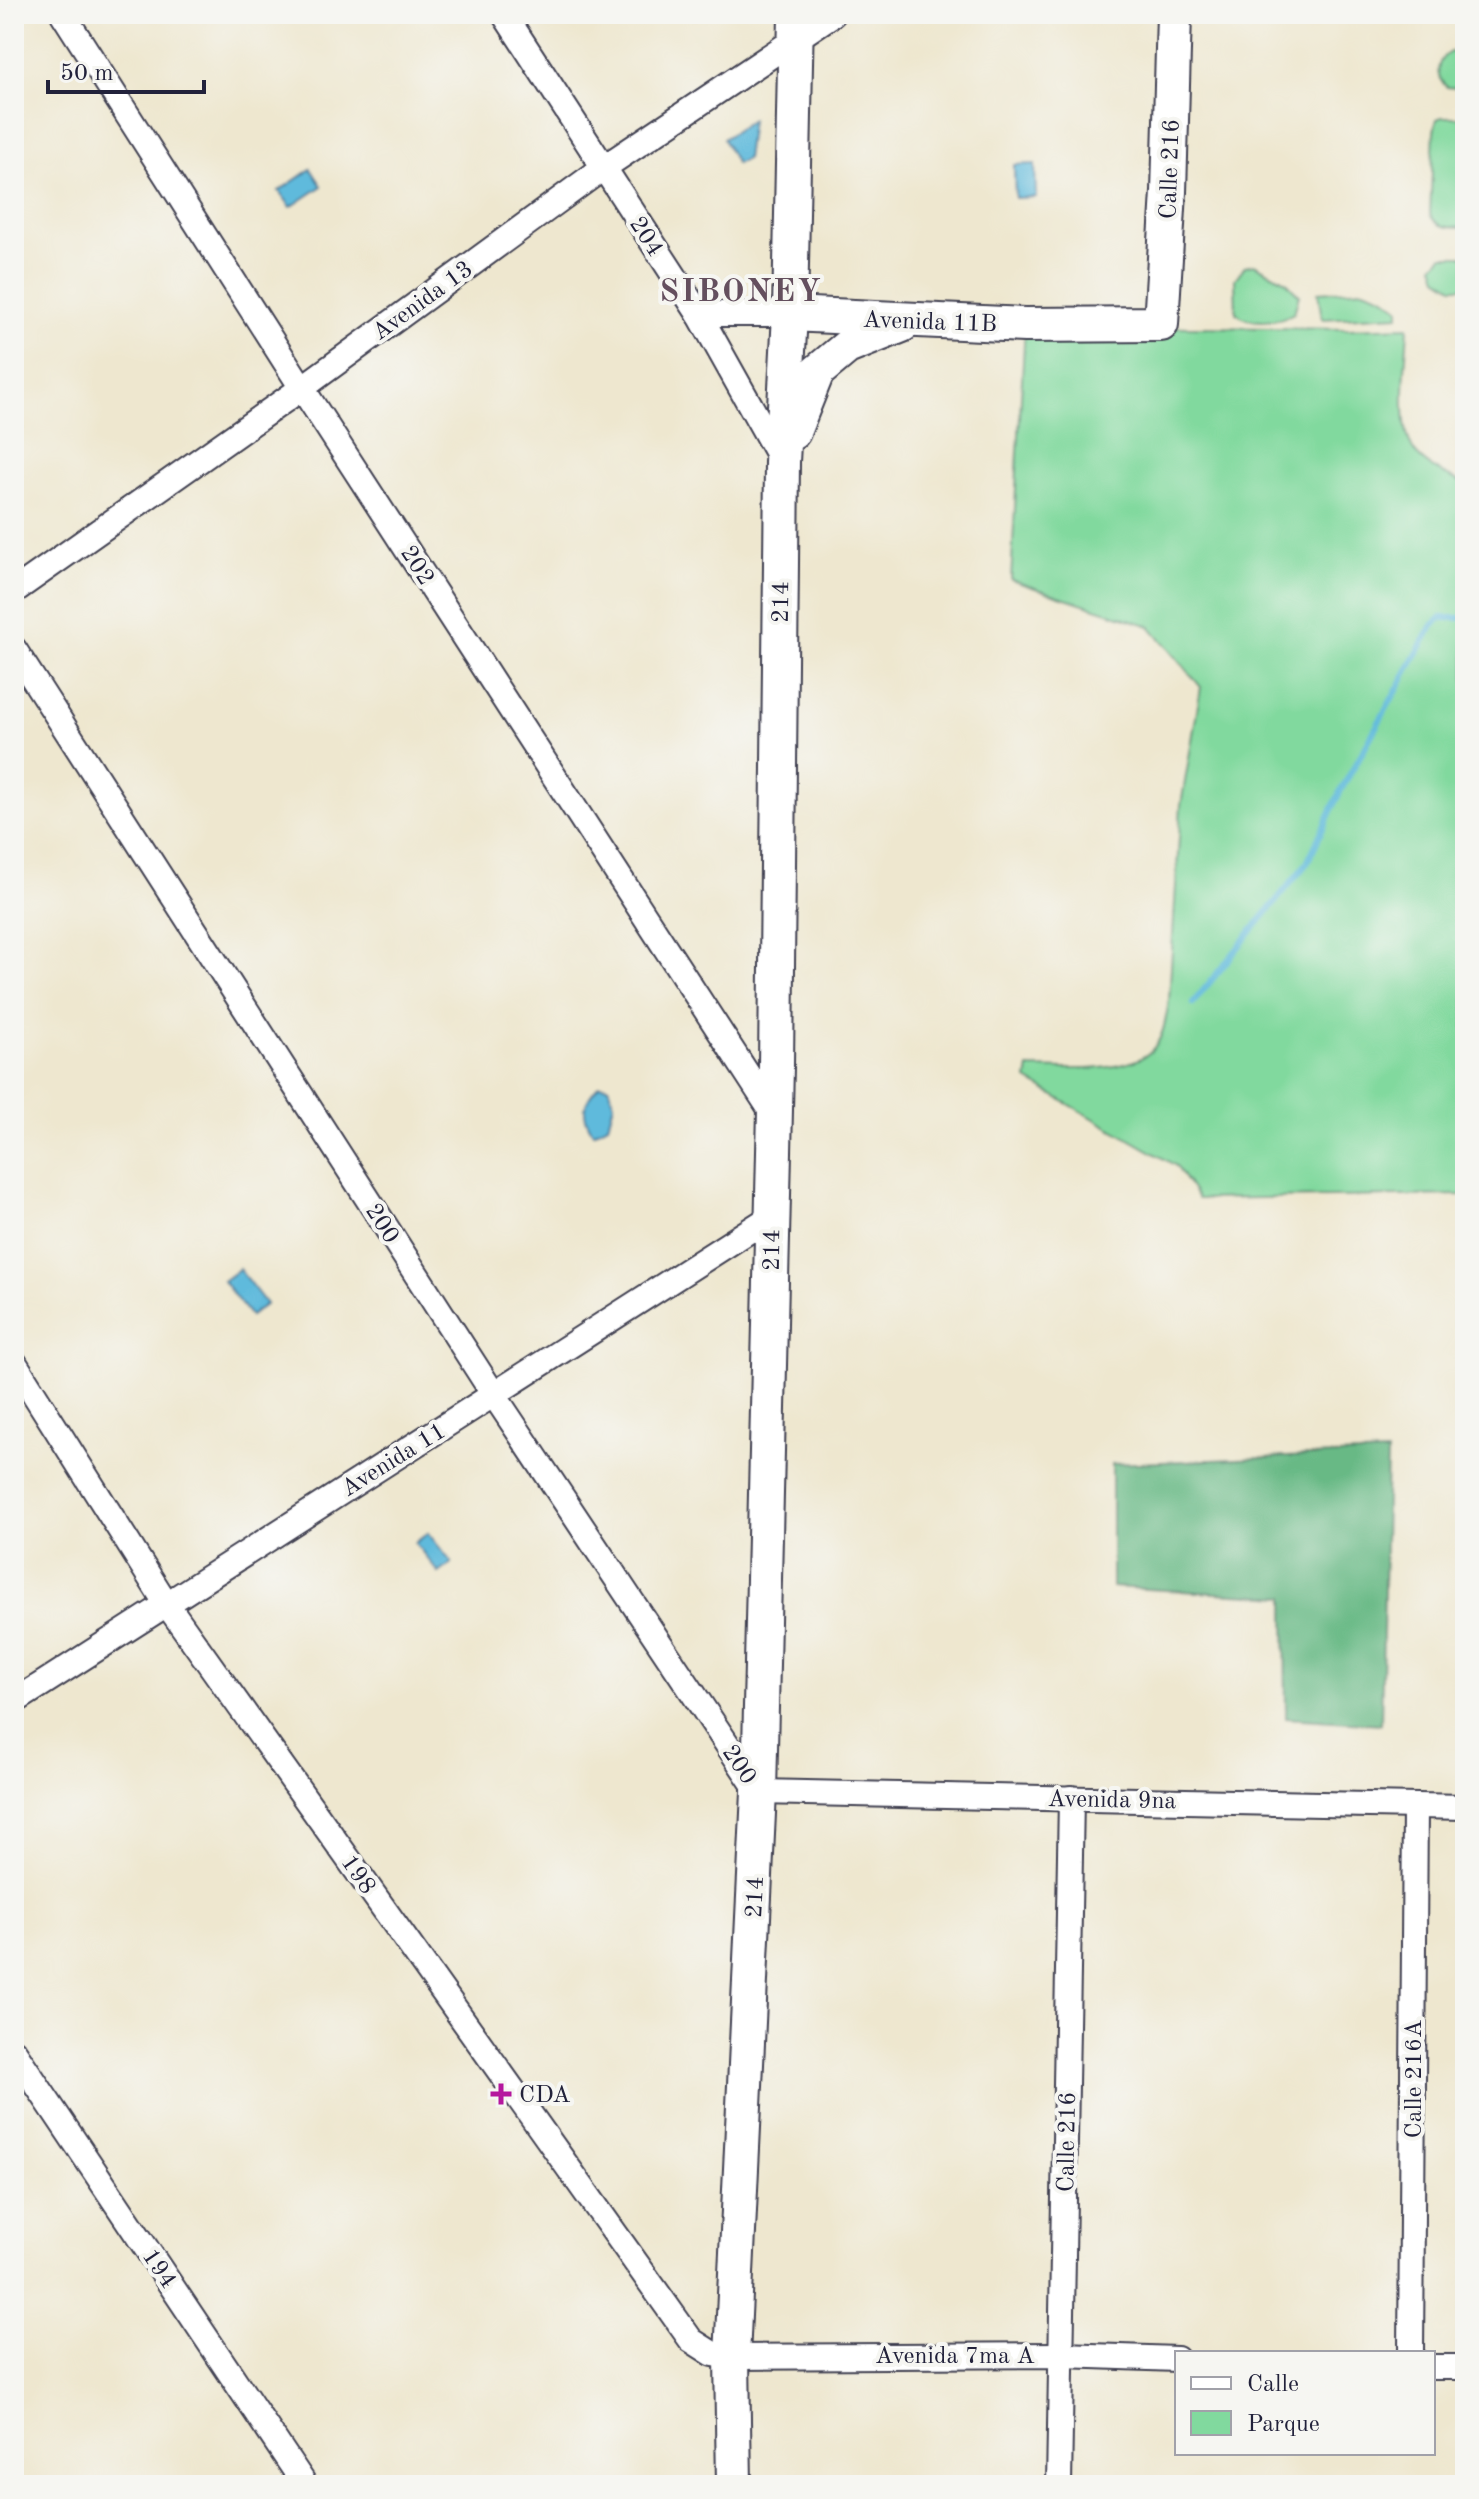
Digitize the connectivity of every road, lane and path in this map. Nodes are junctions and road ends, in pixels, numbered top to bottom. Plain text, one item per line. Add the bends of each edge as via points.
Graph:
1 (63, 14) edge
2 (504, 14) edge
3 (833, 14) edge
4 (1174, 14) edge
5 (796, 26) edge
6 (603, 168) junction
7 (699, 314) junction
8 (790, 314) junction
9 (910, 321) junction
10 (1161, 324) joint
11 (302, 388) junction
12 (782, 462) junction
13 (14, 591) edge
14 (14, 649) edge
15 (774, 1115) junction
16 (772, 1216) junction
17 (14, 1362) edge
18 (494, 1395) junction
19 (166, 1603) junction
20 (14, 1702) edge
21 (759, 1792) junction
22 (1071, 1798) junction
23 (1415, 1806) junction
24 (1465, 1807) edge
25 (14, 2051) edge
26 (1411, 2351) edge
27 (1063, 2355) junction
28 (732, 2357) junction
29 (1175, 2359) edge
30 (1435, 2367) edge
31 (1465, 2367) edge
32 (305, 2485) edge
33 (734, 2485) edge
34 (1059, 2485) edge

1 - 11 street, 202
2 - 6 street, 204
3 - 5 street, Avenida 13
4 - 10 street, Calle 216
5 - 6 street, Avenida 13
5 - 8 street, 214
6 - 7 street, 204
6 - 11 street, Avenida 13
7 - 8 street, Avenida 11B
7 - 12 street, 204
8 - 9 street, Avenida 11B
8 - 12 street, 214
9 - 10 street, Avenida 11B
9 - 12 street via 847,347 817,372
11 - 13 street, Avenida 13
11 - 15 street, 202
12 - 15 street, 214
14 - 18 street, 200
15 - 16 street, 214
16 - 18 street, Avenida 11
16 - 21 street, 214
17 - 19 street, 198
18 - 19 street, Avenida 11
18 - 21 street, 200
19 - 20 street, Avenida 11
19 - 28 street, 198 via 691,2340 713,2354
21 - 22 street, Avenida 9na
21 - 28 street, 214
22 - 23 street, Avenida 9na
22 - 27 street, Calle 216
23 - 24 street, Avenida 9na
23 - 26 street, Calle 216A
25 - 32 street, 194
27 - 28 street, Avenida 7ma A
27 - 29 street, Avenida 7ma A
27 - 34 street, Calle 216
28 - 33 street, 214
30 - 31 street

